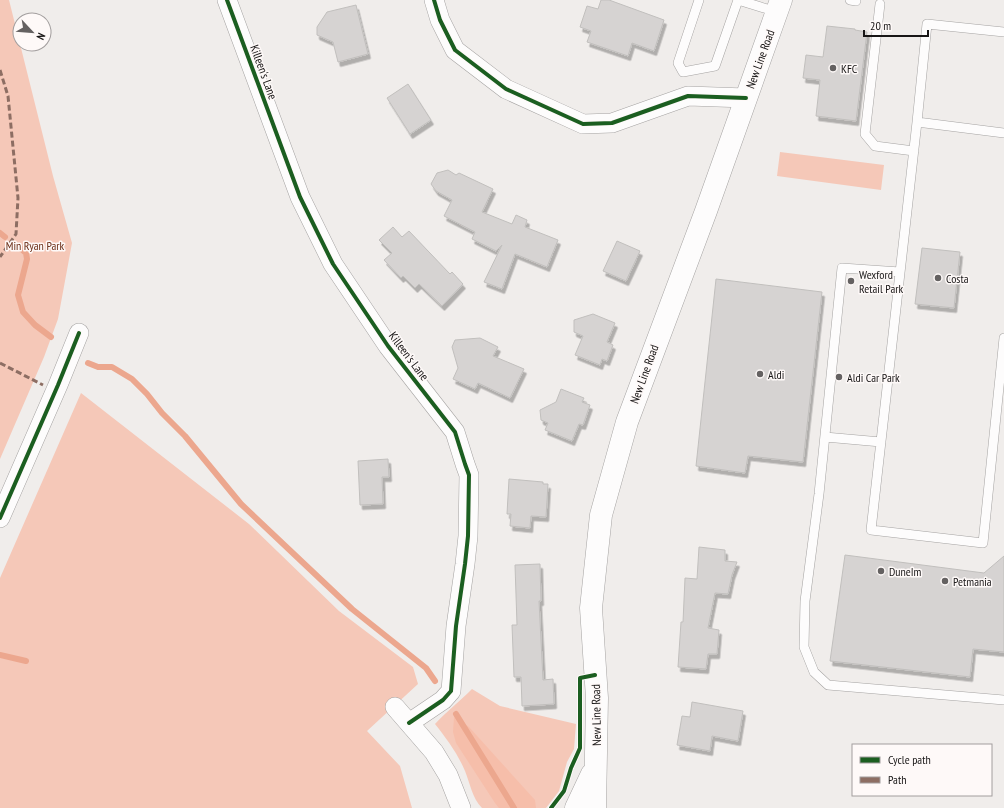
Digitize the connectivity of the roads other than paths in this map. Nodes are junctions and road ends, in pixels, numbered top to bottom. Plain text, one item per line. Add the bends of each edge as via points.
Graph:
1 (227, 0) edge
2 (434, 0) edge
3 (699, 0) edge
4 (738, 0) edge
5 (880, 4) dead end
6 (779, 6) edge
7 (1004, 32) edge
8 (746, 98) junction
9 (918, 122) junction
10 (1004, 133) edge
11 (914, 151) junction
12 (900, 272) junction
13 (80, 333) dead end
14 (1004, 338) edge
15 (825, 437) junction
16 (881, 442) junction
17 (0, 518) edge
18 (1004, 700) edge
19 (395, 707) dead end
20 (409, 723) junction
21 (596, 766) junction
22 (461, 808) edge
23 (576, 808) edge
24 (595, 808) edge

1 - 20 street, Killeen's Lane via 300,197 333,264 388,346 454,432 469,475 468,536 456,626 451,691 443,700
2 - 8 street via 440,20 455,50 506,90 583,124 612,123 688,96
3 - 4 lane via 678,63 683,72 715,66
4 - 6 lane
5 - 11 lane via 866,134 874,146
6 - 8 main road, New Line Road
7 - 9 lane via 927,24
8 - 21 main road, New Line Road via 627,422 601,515 591,608 597,698
9 - 10 lane
9 - 11 lane
11 - 12 lane
12 - 15 lane via 842,268
12 - 16 lane
13 - 17 street
14 - 16 lane via 983,543 871,530
15 - 16 lane
15 - 18 lane via 805,600 804,647 814,672 828,685
19 - 20 street
20 - 22 street via 445,769
21 - 23 main road, New Line Road
21 - 24 main road, New Line Road

